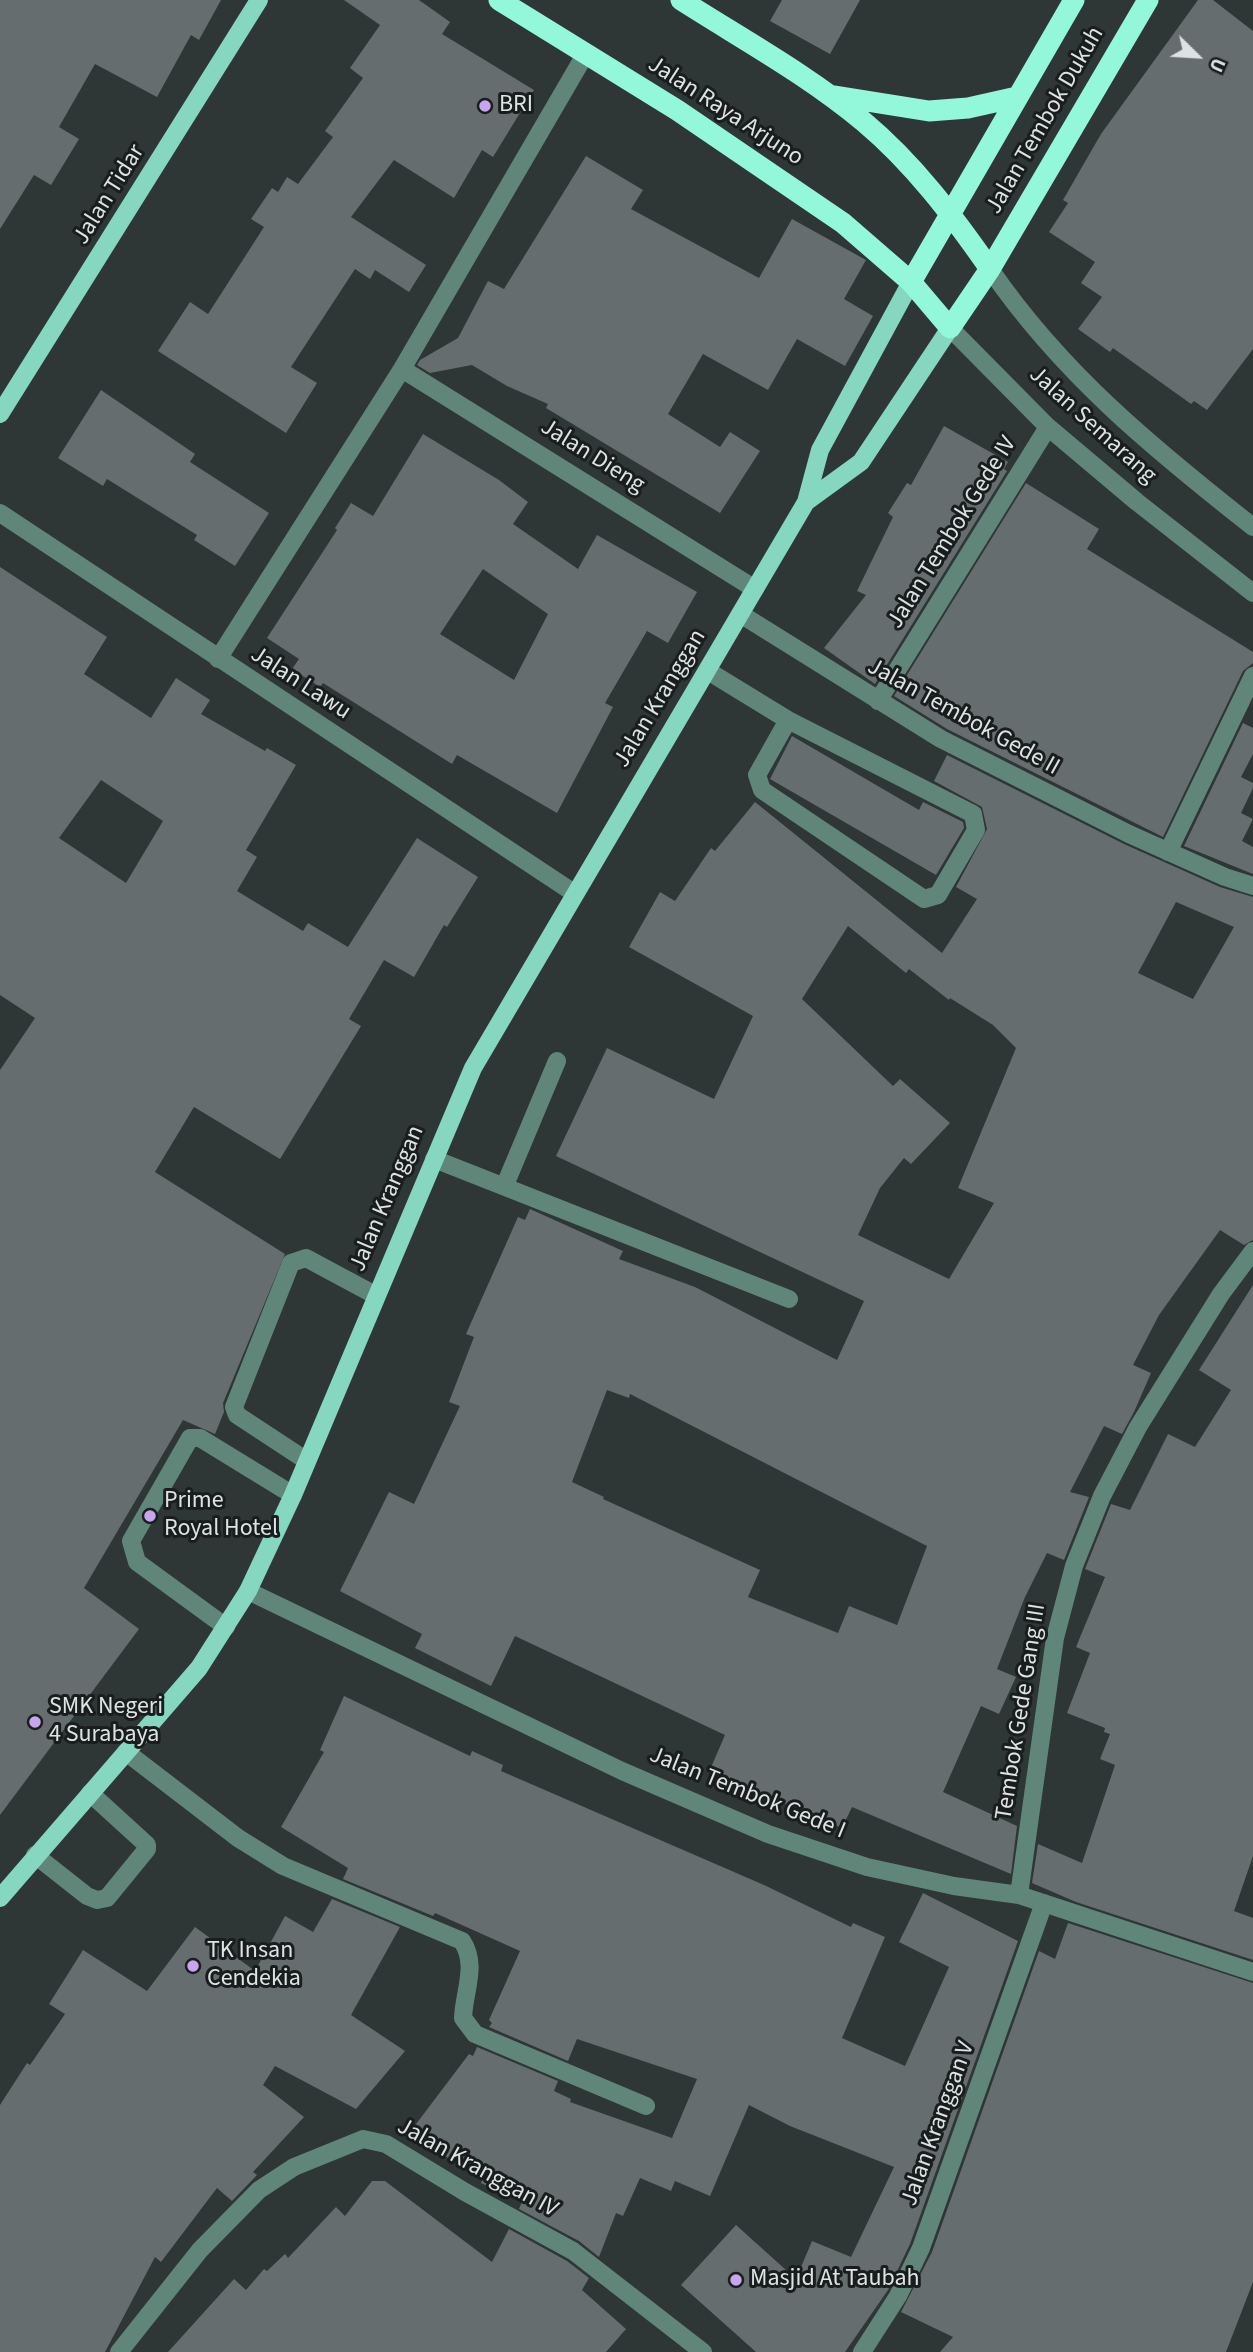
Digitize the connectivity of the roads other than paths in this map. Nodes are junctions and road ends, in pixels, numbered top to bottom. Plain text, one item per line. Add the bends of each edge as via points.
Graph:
1 (259, 0) edge
2 (499, 0) edge
3 (681, 0) edge
4 (1074, 0) edge
5 (1148, 0) edge
6 (586, 53) junction
7 (830, 95) junction
8 (1017, 97) junction
9 (950, 213) junction
10 (990, 269) junction
11 (911, 282) junction
12 (950, 328) junction
13 (402, 369) junction
14 (0, 414) edge
15 (1048, 427) junction
16 (806, 502) junction
17 (0, 513) edge
18 (1253, 527) edge
19 (755, 589) junction
20 (1253, 593) edge
21 (742, 615) junction
22 (218, 659) junction
23 (708, 671) junction
24 (1253, 676) edge
25 (878, 701) junction
26 (788, 720) junction
27 (1167, 852) junction
28 (1253, 886) edge
29 (574, 893) junction
30 (557, 1061) dead end
31 (434, 1159) junction
32 (505, 1185) junction
33 (1253, 1251) edge
34 (375, 1296) junction
35 (789, 1299) dead end
36 (307, 1461) junction
37 (293, 1494) junction
38 (248, 1591) junction
39 (226, 1627) junction
40 (126, 1752) junction
41 (90, 1793) junction
42 (35, 1855) junction
43 (1019, 1895) junction
44 (0, 1898) edge
45 (1044, 1903) junction
46 (1253, 1972) edge
47 (646, 2106) dead end
48 (119, 2352) edge
49 (703, 2352) edge
50 (862, 2352) edge

1 - 14 main road, Jalan Tidar
2 - 6 highway, Jalan Raya Arjuno
3 - 7 highway
4 - 8 highway, Jalan Tembok Dukuh
5 - 10 highway, Jalan Tembok Dukuh
6 - 11 highway, Jalan Raya Arjuno via 843,223
6 - 13 street
7 - 8 highway via 929,111
7 - 9 highway via 892,148
8 - 9 highway, Jalan Tembok Dukuh
9 - 10 highway, Jalan Semarang
9 - 11 highway, Jalan Tembok Dukuh
10 - 12 highway, Jalan Kranggan
10 - 18 street, Jalan Semarang via 1024,318 1106,405
11 - 12 highway, Jalan Semarang
11 - 16 main road, Jalan Kranggan via 820,450
12 - 15 street, Jalan Semarang
12 - 16 main road, Jalan Kranggan via 861,462
13 - 19 street, Jalan Dieng
13 - 22 street
15 - 20 street, Jalan Semarang
15 - 25 street, Jalan Tembok Gede IV
16 - 19 main road, Jalan Kranggan
17 - 22 street, Jalan Lawu
19 - 21 main road, Jalan Kranggan
21 - 23 main road, Jalan Kranggan
21 - 25 street, Jalan Tembok Gede II
22 - 29 street, Jalan Lawu
23 - 26 street
23 - 29 main road, Jalan Kranggan
24 - 27 street
25 - 27 street, Jalan Tembok Gede II via 964,751
26 - 26 street via 757,775 762,790 924,899 938,895 976,830 973,814
27 - 28 street, Jalan Tembok Gede II
29 - 31 main road, Jalan Kranggan via 473,1068
30 - 32 street
31 - 32 street
31 - 34 main road, Jalan Kranggan
32 - 35 street
33 - 43 street, Tembok Gede Gang III via 1138,1427 1102,1496 1074,1566 1055,1637
34 - 36 main road, Jalan Kranggan
34 - 36 street via 306,1258 291,1263 234,1408 237,1415
36 - 37 main road, Jalan Kranggan
37 - 38 main road, Jalan Kranggan
37 - 39 street via 200,1438 190,1438 131,1541 137,1562
38 - 39 main road, Jalan Kranggan
38 - 43 street, Jalan Tembok Gede I via 622,1771 768,1834 867,1867
39 - 40 main road, Jalan Kranggan via 199,1668
40 - 41 main road, Jalan Kranggan
40 - 47 street via 238,1838 284,1866 462,1941 471,1963 463,2018 475,2034
41 - 42 main road, Jalan Kranggan
41 - 42 street via 147,1845 107,1898 87,1896
42 - 44 main road, Jalan Kranggan
43 - 45 street, Jalan Tembok Gede I
45 - 46 street, Jalan Tembok Gede I
45 - 50 street, Jalan Kranggan V via 921,2248 898,2296
48 - 49 street, Jalan Kranggan IV via 200,2250 259,2190 294,2167 363,2139 386,2144 551,2238

